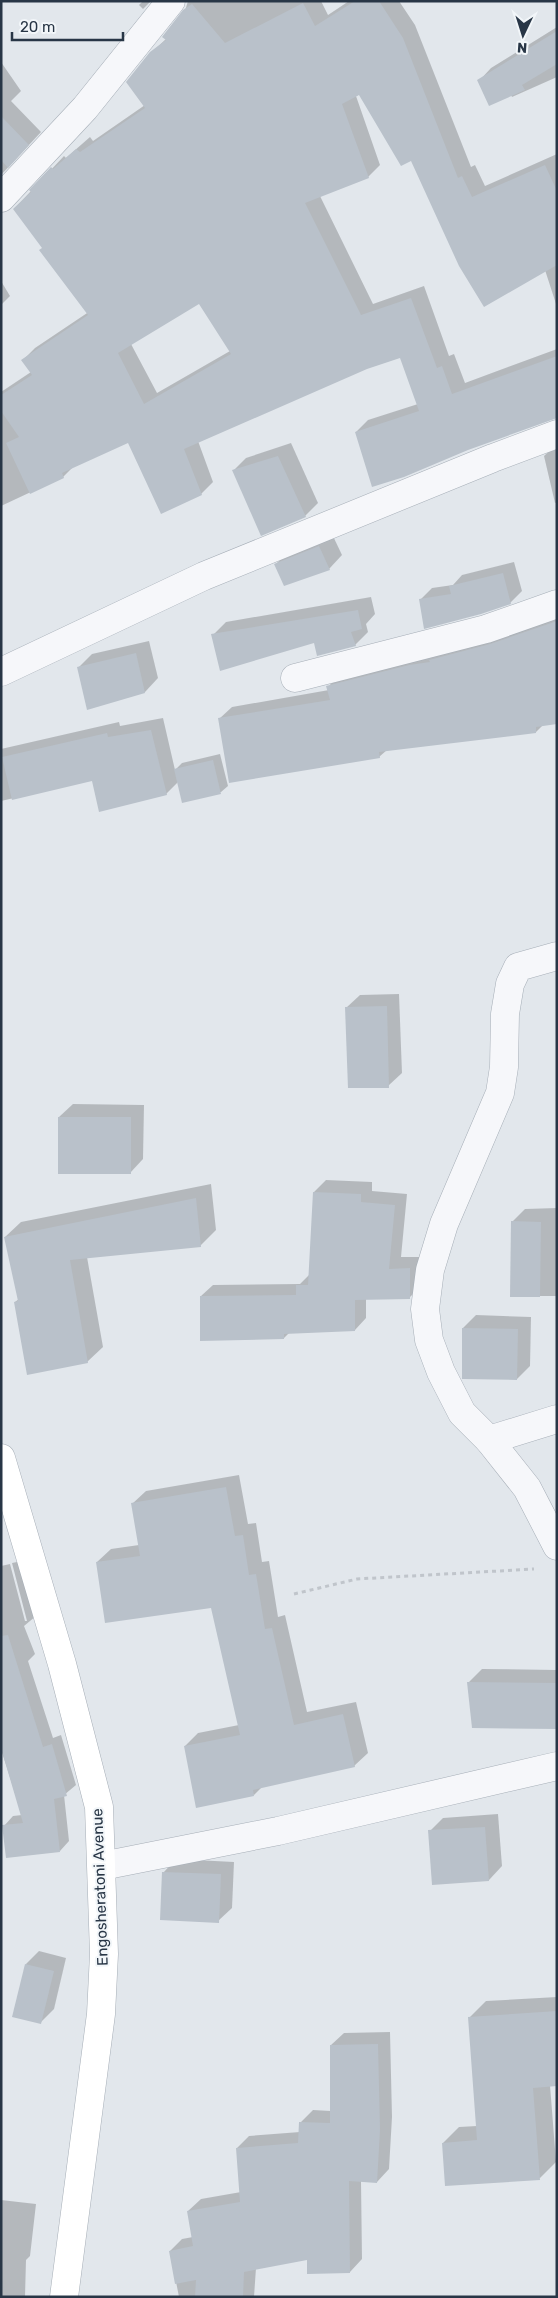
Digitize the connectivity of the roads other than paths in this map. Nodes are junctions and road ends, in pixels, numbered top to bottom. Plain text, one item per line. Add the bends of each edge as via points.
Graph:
1 (171, 1) edge
2 (1, 198) edge
3 (557, 434) edge
4 (557, 604) edge
5 (1, 672) edge
6 (295, 678) dead end
7 (557, 956) edge
8 (557, 1419) edge
9 (489, 1440) junction
10 (1, 1458) edge
11 (557, 1546) edge
12 (557, 1766) edge
13 (102, 1866) junction
14 (64, 2297) edge

1 - 2 street via 86,108
3 - 5 street via 213,572
4 - 6 street via 486,629
7 - 9 street via 518,966 510,984 500,1093 444,1224 430,1270 425,1309 429,1340 440,1372 462,1413
8 - 9 street
9 - 11 street via 527,1488
10 - 13 street, Engosheratoni Avenue via 62,1664 99,1808
12 - 13 street via 278,1831
13 - 14 street, Engosheratoni Avenue via 104,1954 101,2014

